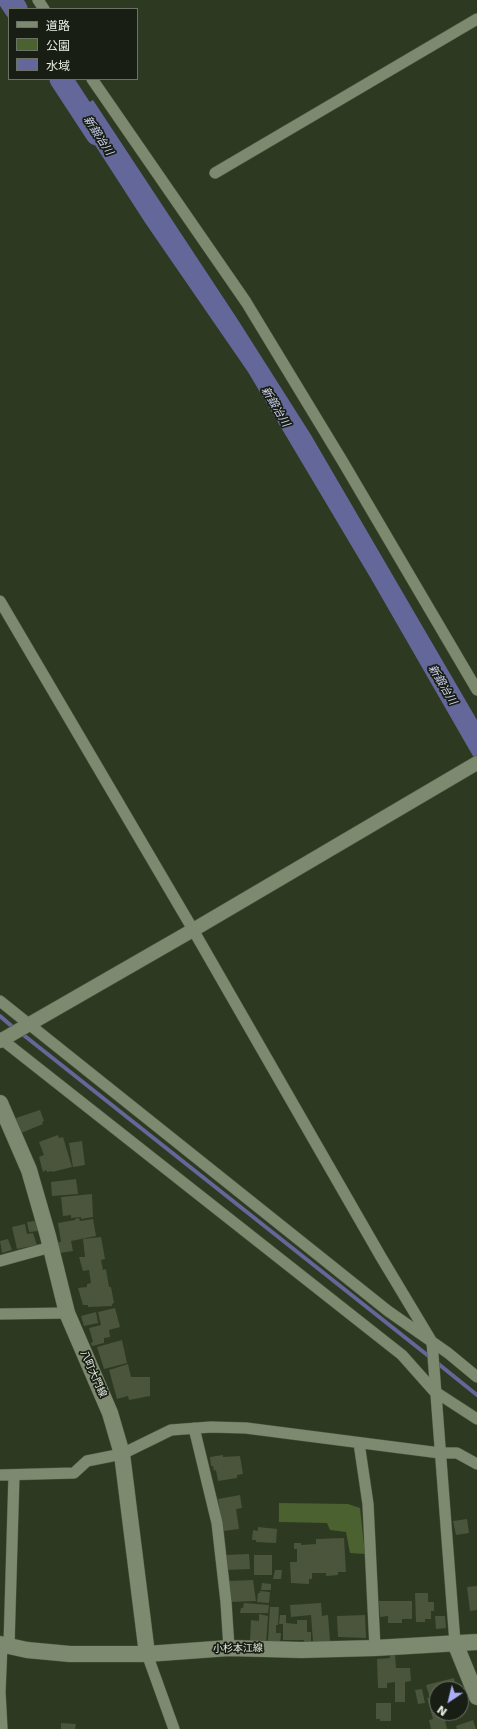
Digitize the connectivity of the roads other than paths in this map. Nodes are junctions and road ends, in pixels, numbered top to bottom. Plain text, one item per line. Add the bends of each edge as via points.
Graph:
1 (477, 19) edge
2 (93, 80) edge
3 (215, 173) dead end
4 (0, 601) edge
5 (477, 690) edge
6 (477, 763) edge
7 (193, 930) junction
8 (0, 1001) edge
9 (29, 1024) junction
10 (1, 1039) edge
11 (0, 1103) edge
12 (51, 1247) junction
13 (0, 1261) edge
14 (66, 1313) junction
15 (0, 1314) edge
16 (432, 1342) junction
17 (477, 1377) edge
18 (434, 1391) junction
19 (477, 1419) edge
20 (194, 1428) junction
21 (359, 1443) junction
22 (440, 1453) junction
23 (122, 1454) junction
24 (477, 1464) edge
25 (14, 1475) junction
26 (0, 1476) edge
27 (477, 1642) edge
28 (455, 1643) junction
29 (4, 1644) edge
30 (230, 1648) junction
31 (375, 1648) junction
32 (147, 1654) junction
33 (477, 1697) edge
34 (2, 1729) edge
35 (174, 1729) edge

1 - 3 street
2 - 5 street via 246,302
4 - 7 street
6 - 7 street
7 - 9 street
7 - 16 street
8 - 9 street
9 - 10 street
9 - 16 street via 388,1311
10 - 18 street via 402,1355
11 - 12 main road, 八町大門線 via 29,1170
12 - 13 street
12 - 14 main road, 八町大門線
14 - 15 street
14 - 23 main road, 八町大門線 via 110,1413
16 - 17 street
16 - 18 street
18 - 19 street
18 - 22 street
20 - 21 street via 246,1428
20 - 23 street via 171,1430
20 - 30 street via 217,1523
21 - 22 street
21 - 31 street via 368,1504
22 - 24 street via 456,1453
22 - 28 street
23 - 25 street via 87,1461 74,1473
23 - 32 main road, 八町大門線
25 - 26 street
25 - 29 street
27 - 28 main road, 小杉本江線
28 - 31 main road, 小杉本江線
28 - 33 main road
29 - 32 main road, 小杉本江線 via 27,1650 70,1654
29 - 34 street via 0,1692
30 - 31 main road, 小杉本江線
30 - 32 main road, 小杉本江線
32 - 35 street

